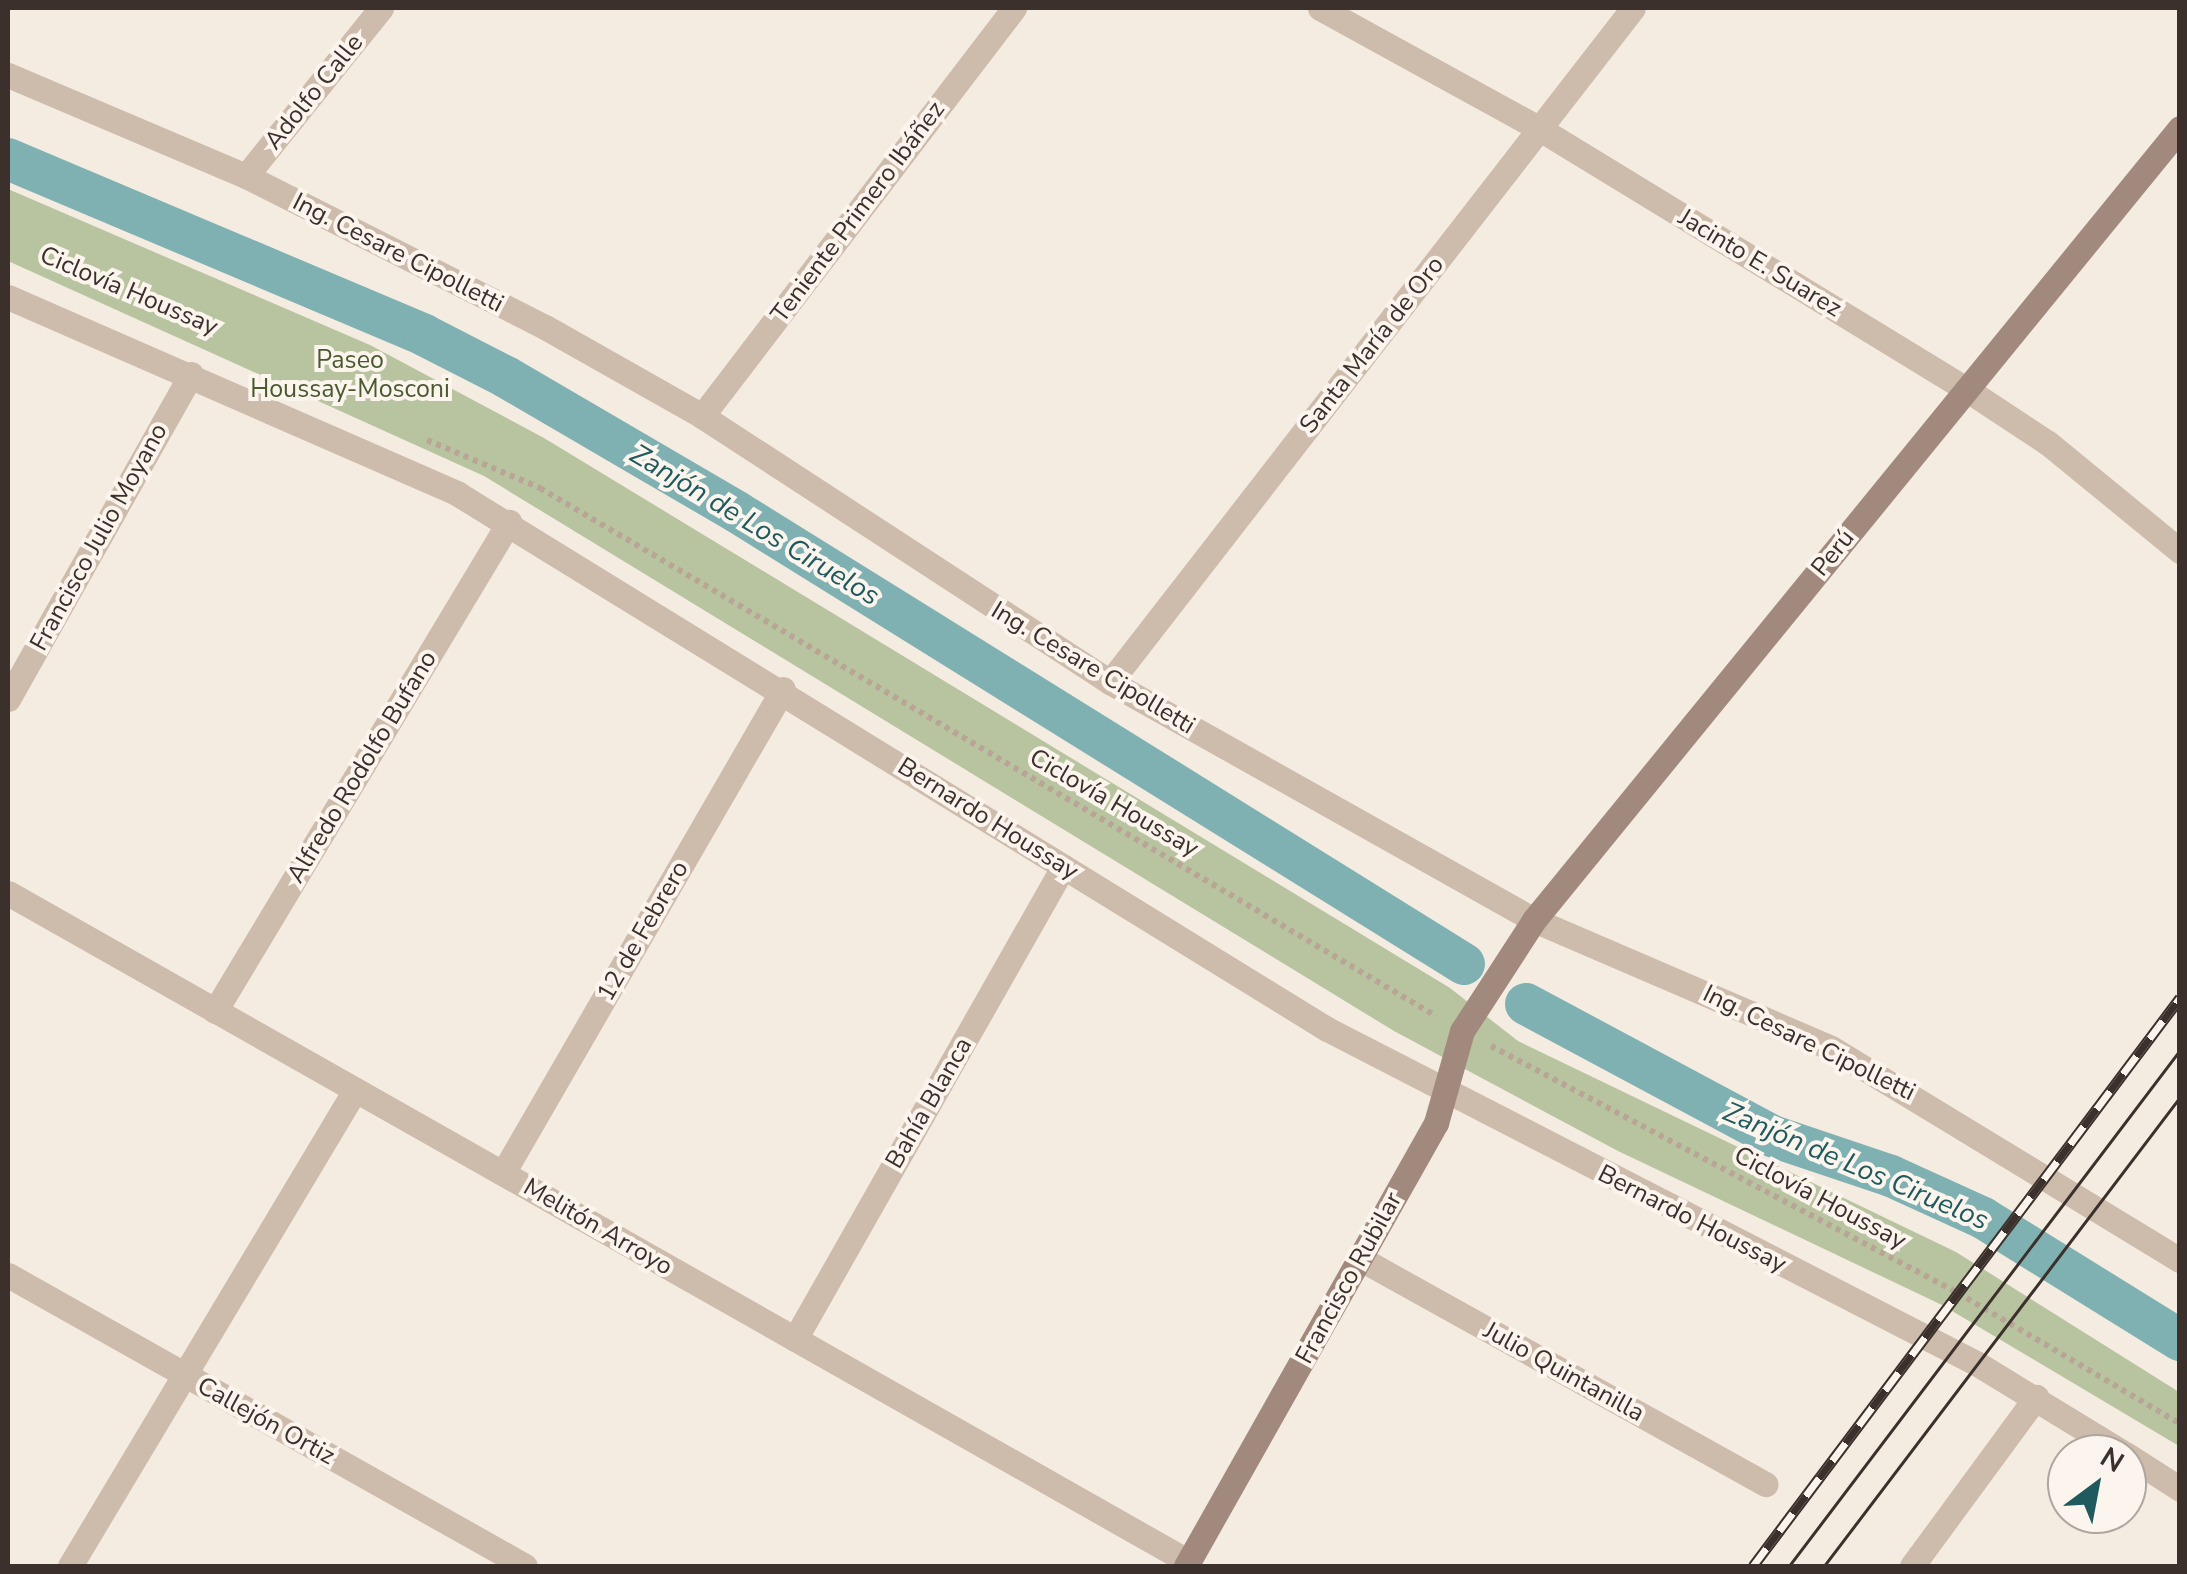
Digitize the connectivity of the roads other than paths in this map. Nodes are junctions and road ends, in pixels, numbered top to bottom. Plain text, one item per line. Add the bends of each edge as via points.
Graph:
1 (380, 8) edge
2 (1014, 8) edge
3 (1320, 8) edge
4 (1633, 8) edge
5 (8, 75) edge
6 (2180, 128) edge
7 (1540, 129) junction
8 (246, 176) junction
9 (8, 297) edge
10 (191, 374) junction
11 (1966, 389) junction
12 (702, 416) junction
13 (509, 522) junction
14 (2180, 552) edge
15 (1110, 682) junction
16 (783, 689) junction
17 (8, 699) edge
18 (1063, 867) junction
19 (8, 893) edge
20 (1534, 920) junction
21 (1492, 982) joint
22 (215, 1011) junction
23 (355, 1090) junction
24 (1445, 1093) junction
25 (503, 1173) junction
26 (1361, 1259) junction
27 (2180, 1260) edge
28 (8, 1276) edge
29 (795, 1339) junction
30 (183, 1374) junction
31 (2036, 1397) junction
32 (2093, 1434) edge
33 (2147, 1468) edge
34 (1766, 1484) dead end
35 (2180, 1489) edge
36 (1187, 1564) edge
37 (70, 1566) edge
38 (525, 1566) edge
39 (1912, 1566) edge

1 - 8 street, Adolfo Calle
2 - 12 street, Teniente Primero Ibáñez
3 - 7 street, Jacinto E. Suarez
4 - 7 street, Santa María de Oro
5 - 8 street, Ing. Cesare Cipolletti
6 - 11 main road, Perú
7 - 11 street, Jacinto E. Suarez
7 - 15 street, Santa María de Oro
8 - 12 street, Ing. Cesare Cipolletti via 545,327
9 - 10 street, Bernardo Houssay
10 - 13 street, Bernardo Houssay
10 - 17 street, Francisco Julio Moyano
11 - 14 street, Jacinto E. Suarez via 2048,444
11 - 20 main road, Perú
12 - 15 street, Ing. Cesare Cipolletti
13 - 16 street, Bernardo Houssay
13 - 22 street, Alfredo Rodolfo Bufano
15 - 20 street, Ing. Cesare Cipolletti
16 - 18 street, Bernardo Houssay
16 - 25 street, 12 de Febrero
18 - 24 street, Bernardo Houssay via 1327,1029
18 - 29 street, Bahía Blanca
19 - 22 street, Melitón Arroyo
20 - 21 main road, Perú
20 - 27 street, Ing. Cesare Cipolletti via 1831,1048
21 - 24 main road, Francisco Rubilar via 1462,1031
22 - 23 street, Melitón Arroyo
23 - 25 street, Melitón Arroyo
23 - 30 street
24 - 26 main road, Francisco Rubilar via 1436,1123
24 - 31 street, Bernardo Houssay
25 - 29 street, Melitón Arroyo
26 - 34 street, Julio Quintanilla
26 - 36 main road, Francisco Rubilar
28 - 30 street, Callejón Ortiz
29 - 36 street, Melitón Arroyo
30 - 37 street
30 - 38 street, Callejón Ortiz
31 - 32 street, Bernardo Houssay
31 - 39 street
33 - 35 street, Bernardo Houssay

